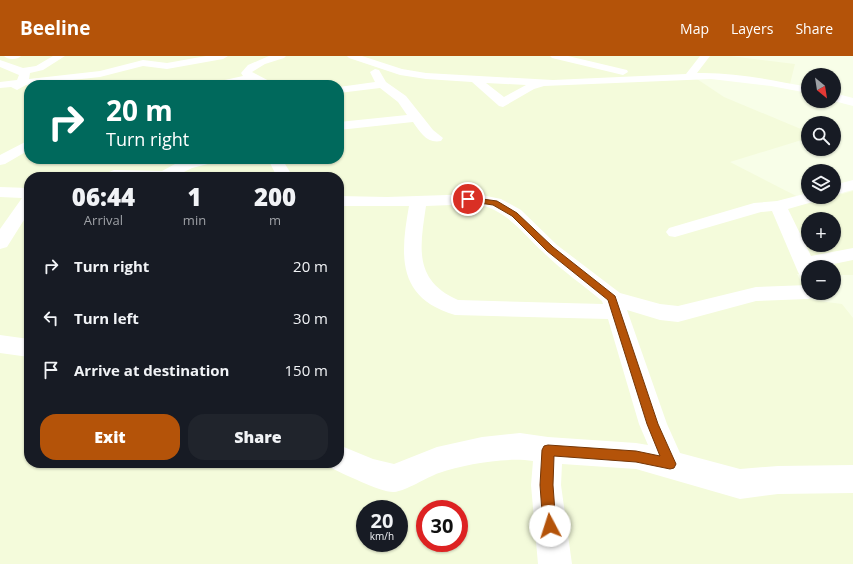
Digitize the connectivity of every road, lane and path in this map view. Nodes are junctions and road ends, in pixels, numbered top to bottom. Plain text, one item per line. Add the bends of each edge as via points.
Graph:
1 (9, 56) edge
2 (16, 56) edge
3 (60, 56) edge
4 (158, 56) edge
5 (223, 56) edge
6 (281, 56) edge
7 (352, 56) edge
8 (555, 56) edge
9 (705, 56) edge
10 (0, 62) edge
11 (367, 62) junction
12 (144, 64) junction
13 (115, 65) junction
14 (426, 76) junction
15 (690, 76) junction
16 (252, 77) junction
17 (22, 78) junction
18 (474, 78) junction
19 (648, 78) junction
20 (114, 80) edge
21 (238, 80) edge
22 (258, 80) edge
23 (541, 83) junction
24 (382, 84) junction
25 (0, 85) edge
26 (462, 88) dead end
27 (801, 88) edge
28 (344, 89) edge
29 (6, 95) dead end
30 (841, 99) edge
31 (853, 102) edge
32 (416, 118) junction
33 (344, 125) edge
34 (436, 138) dead end
35 (24, 147) edge
36 (0, 161) edge
37 (193, 164) edge
38 (171, 170) edge
39 (154, 172) edge
40 (853, 185) edge
41 (841, 188) edge
42 (0, 192) edge
43 (24, 193) edge
44 (801, 200) edge
45 (344, 201) edge
46 (418, 201) junction
47 (778, 206) junction
48 (24, 207) edge
49 (675, 232) dead end
50 (0, 243) edge
51 (853, 254) edge
52 (802, 260) edge
53 (833, 260) edge
54 (801, 292) edge
55 (614, 305) junction
56 (0, 344) edge
57 (24, 347) edge
58 (548, 450) junction
59 (344, 460) edge
60 (670, 464) junction
61 (853, 479) edge
62 (555, 564) edge

1 - 2 street
2 - 10 street
3 - 17 street
4 - 12 street
5 - 12 street via 167,71
6 - 16 street via 265,60 248,69 246,73
7 - 11 street
8 - 19 street
9 - 15 street
10 - 17 street
11 - 14 street via 400,72
11 - 24 street
12 - 13 street
13 - 17 street via 100,74
13 - 20 street
14 - 18 street
14 - 26 street via 425,80 429,82
15 - 19 street
15 - 27 street via 771,82
16 - 21 street
16 - 22 street
17 - 25 street
17 - 29 street
18 - 23 street
18 - 23 street via 503,103
19 - 23 street
24 - 28 street
24 - 32 street via 402,99
30 - 31 street
32 - 33 street
32 - 34 street via 428,133
35 - 36 street
37 - 38 street
38 - 39 street
40 - 41 street
42 - 43 street
44 - 47 street
45 - 46 street
46 - 55 street via 477,199 495,203 515,214 550,249
46 - 55 street via 412,243 414,271 420,284 443,303 455,307 558,309
47 - 49 street via 760,207
47 - 52 street
48 - 50 street
51 - 53 street
54 - 55 street via 756,294 678,314
55 - 60 street via 653,424
56 - 57 street
58 - 59 street via 520,446 482,450 438,460 394,478 371,472
58 - 60 street via 636,456
58 - 62 street via 546,485
60 - 61 street via 740,484 785,480

